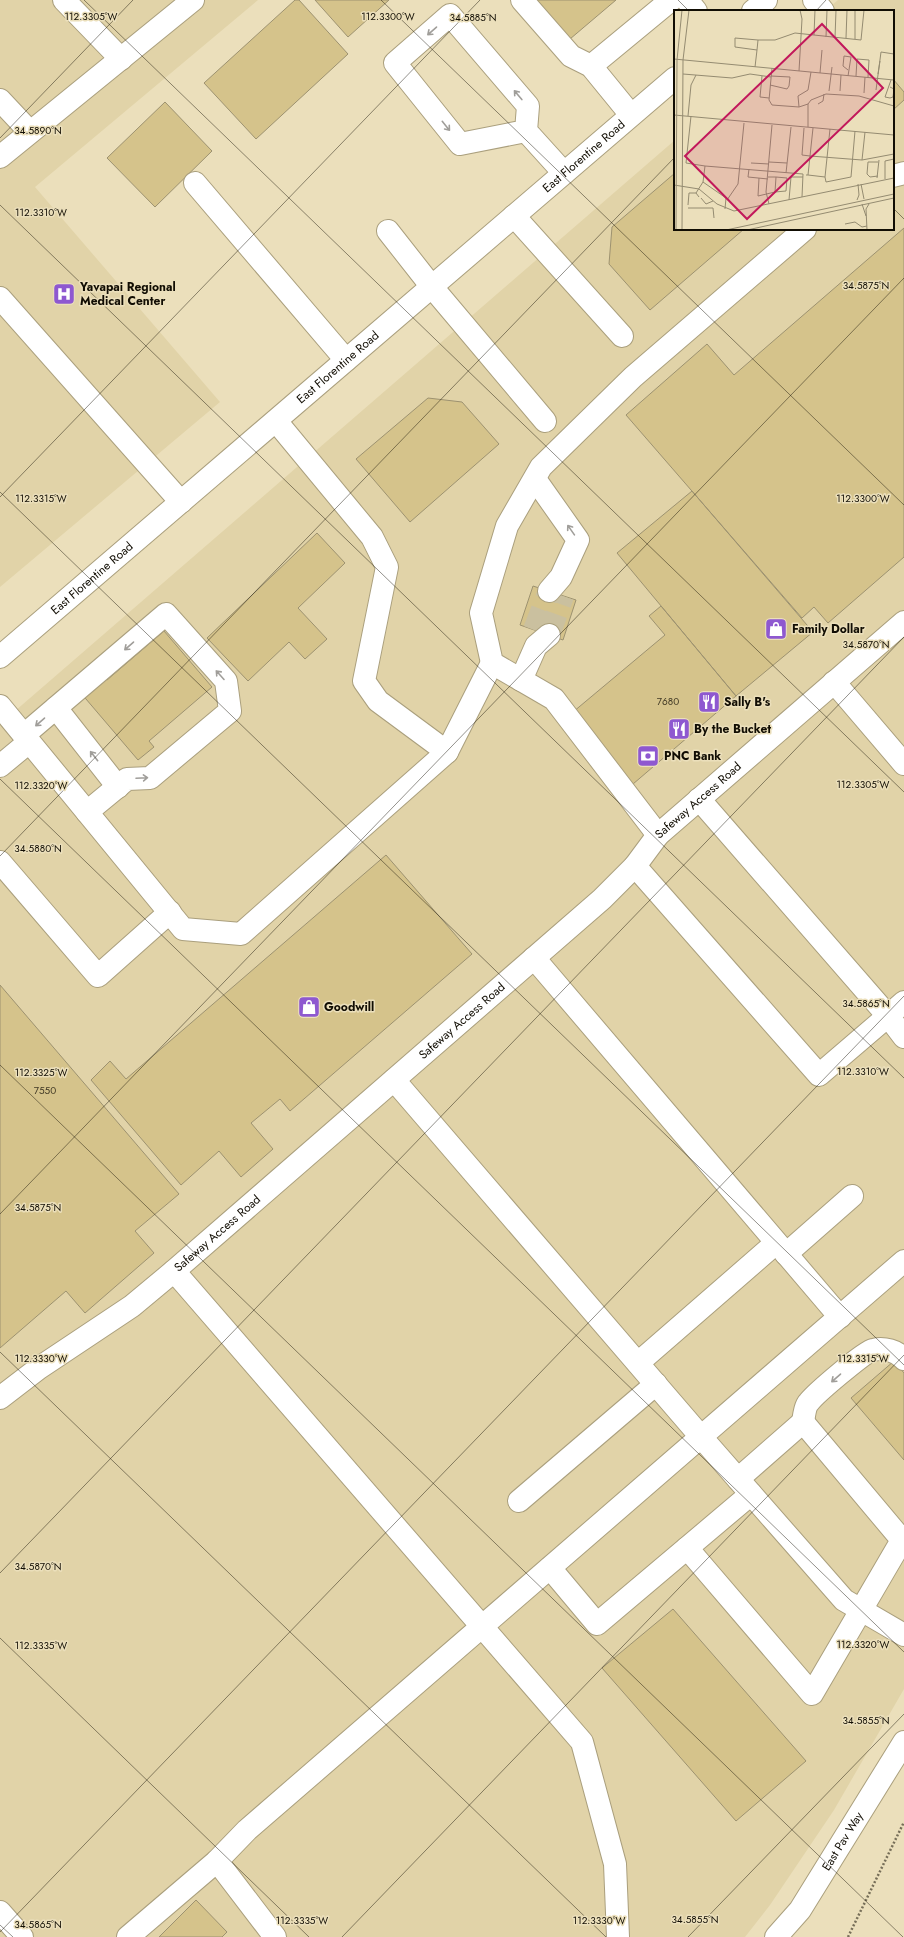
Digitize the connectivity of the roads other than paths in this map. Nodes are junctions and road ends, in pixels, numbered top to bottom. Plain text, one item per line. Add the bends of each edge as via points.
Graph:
1 (64, 0) edge
2 (192, 0) edge
3 (522, 0) edge
4 (670, 0) edge
5 (687, 0) edge
6 (766, 0) edge
7 (814, 0) edge
8 (695, 10) edge
9 (754, 10) edge
10 (822, 10) edge
11 (121, 59) junction
12 (591, 66) junction
13 (674, 79) edge
14 (0, 100) edge
15 (631, 116) junction
16 (526, 131) junction
17 (30, 132) junction
18 (0, 157) edge
19 (564, 173) junction
20 (904, 173) edge
21 (894, 176) edge
22 (194, 184) dead end
23 (514, 216) junction
24 (804, 230) edge
25 (388, 231) dead end
26 (432, 286) junction
27 (0, 298) edge
28 (622, 336) dead end
29 (346, 360) junction
30 (276, 421) junction
31 (545, 421) dead end
32 (535, 479) junction
33 (181, 502) junction
34 (558, 588) tunnel mouth
35 (904, 622) edge
36 (540, 637) tunnel mouth
37 (0, 657) edge
38 (492, 663) junction
39 (521, 680) junction
40 (834, 682) junction
41 (0, 706) edge
42 (56, 708) junction
43 (26, 738) junction
44 (447, 752) junction
45 (904, 764) edge
46 (0, 766) edge
47 (118, 787) junction
48 (699, 799) junction
49 (87, 812) junction
50 (658, 834) junction
51 (0, 862) edge
52 (635, 866) junction
53 (170, 912) junction
54 (534, 958) junction
55 (896, 1009) edge
56 (904, 1037) edge
57 (394, 1080) junction
58 (852, 1196) dead end
59 (781, 1248) junction
60 (904, 1261) edge
61 (174, 1271) junction
62 (840, 1317) junction
63 (904, 1359) edge
64 (638, 1363) junction
65 (656, 1384) junction
66 (0, 1398) edge
67 (803, 1422) junction
68 (702, 1438) junction
69 (745, 1486) junction
70 (519, 1501) dead end
71 (903, 1539) edge
72 (687, 1548) junction
73 (550, 1568) junction
74 (861, 1610) junction
75 (482, 1626) junction
76 (904, 1635) edge
77 (904, 1742) edge
78 (217, 1861) junction
79 (0, 1912) edge
80 (22, 1937) edge
81 (128, 1937) edge
82 (275, 1937) edge
83 (618, 1937) edge
84 (776, 1937) edge

1 - 11 street
2 - 11 street
3 - 12 street via 571,56
4 - 12 street
5 - 8 street
6 - 9 street
7 - 10 street
11 - 17 street
12 - 15 street
13 - 15 street, East Florentine Road
14 - 17 street
15 - 19 street, East Florentine Road
16 -> 16 street via 528,106 450,15 395,62 460,144
16 - 19 street
17 - 18 street
19 - 23 street, East Florentine Road
20 - 21 street
22 - 29 street
23 - 26 street, East Florentine Road
23 - 28 street
24 - 32 street via 632,377 541,467
25 - 26 street
26 - 29 street, East Florentine Road
26 - 31 street
27 - 33 street
29 - 30 street, East Florentine Road
30 - 33 street, East Florentine Road
30 - 44 street via 372,538 387,567 364,681 378,701
34 -> 32 street via 578,540
32 - 38 street via 507,526 481,613
33 - 37 street, East Florentine Road
35 - 40 street, Safeway Access Road
36 - 39 street
38 - 39 street
38 - 44 street
39 - 50 street via 554,699
40 - 45 street
40 - 48 street, Safeway Access Road
41 - 43 street
42 -> 43 street
47 -> 42 street
47 -> 42 street via 127,779 150,778 230,711 226,681 166,614
43 - 46 street
43 - 49 street
44 - 53 street via 241,934 183,928
47 - 49 street
48 - 50 street, Safeway Access Road
48 - 55 street
49 - 53 street
50 - 52 street, Safeway Access Road
51 - 53 street via 98,976
52 - 54 street, Safeway Access Road via 602,899
52 - 55 street via 819,1075
54 - 57 street, Safeway Access Road
54 - 59 street
55 - 56 street
57 - 61 street, Safeway Access Road
57 - 64 street
58 - 59 street
59 - 62 street
59 - 64 street
60 - 62 street
61 - 66 street, Safeway Access Road via 132,1306 39,1368
61 - 75 street
62 - 68 street
63 -> 67 street via 900,1354 890,1350 874,1350 862,1356 808,1402
64 - 65 street
65 - 68 street
65 - 70 street
67 - 69 street
67 - 71 street
68 - 69 street
68 - 73 street
69 - 72 street
69 - 74 street via 844,1600
71 - 74 street
72 - 73 street via 597,1624
72 - 74 street via 812,1694
73 - 75 street
74 - 76 street
75 - 78 street via 247,1830
75 - 83 street via 582,1742 615,1864
77 - 84 street, East Pav Way via 800,1910
78 - 81 street
78 - 82 street
79 - 80 street

